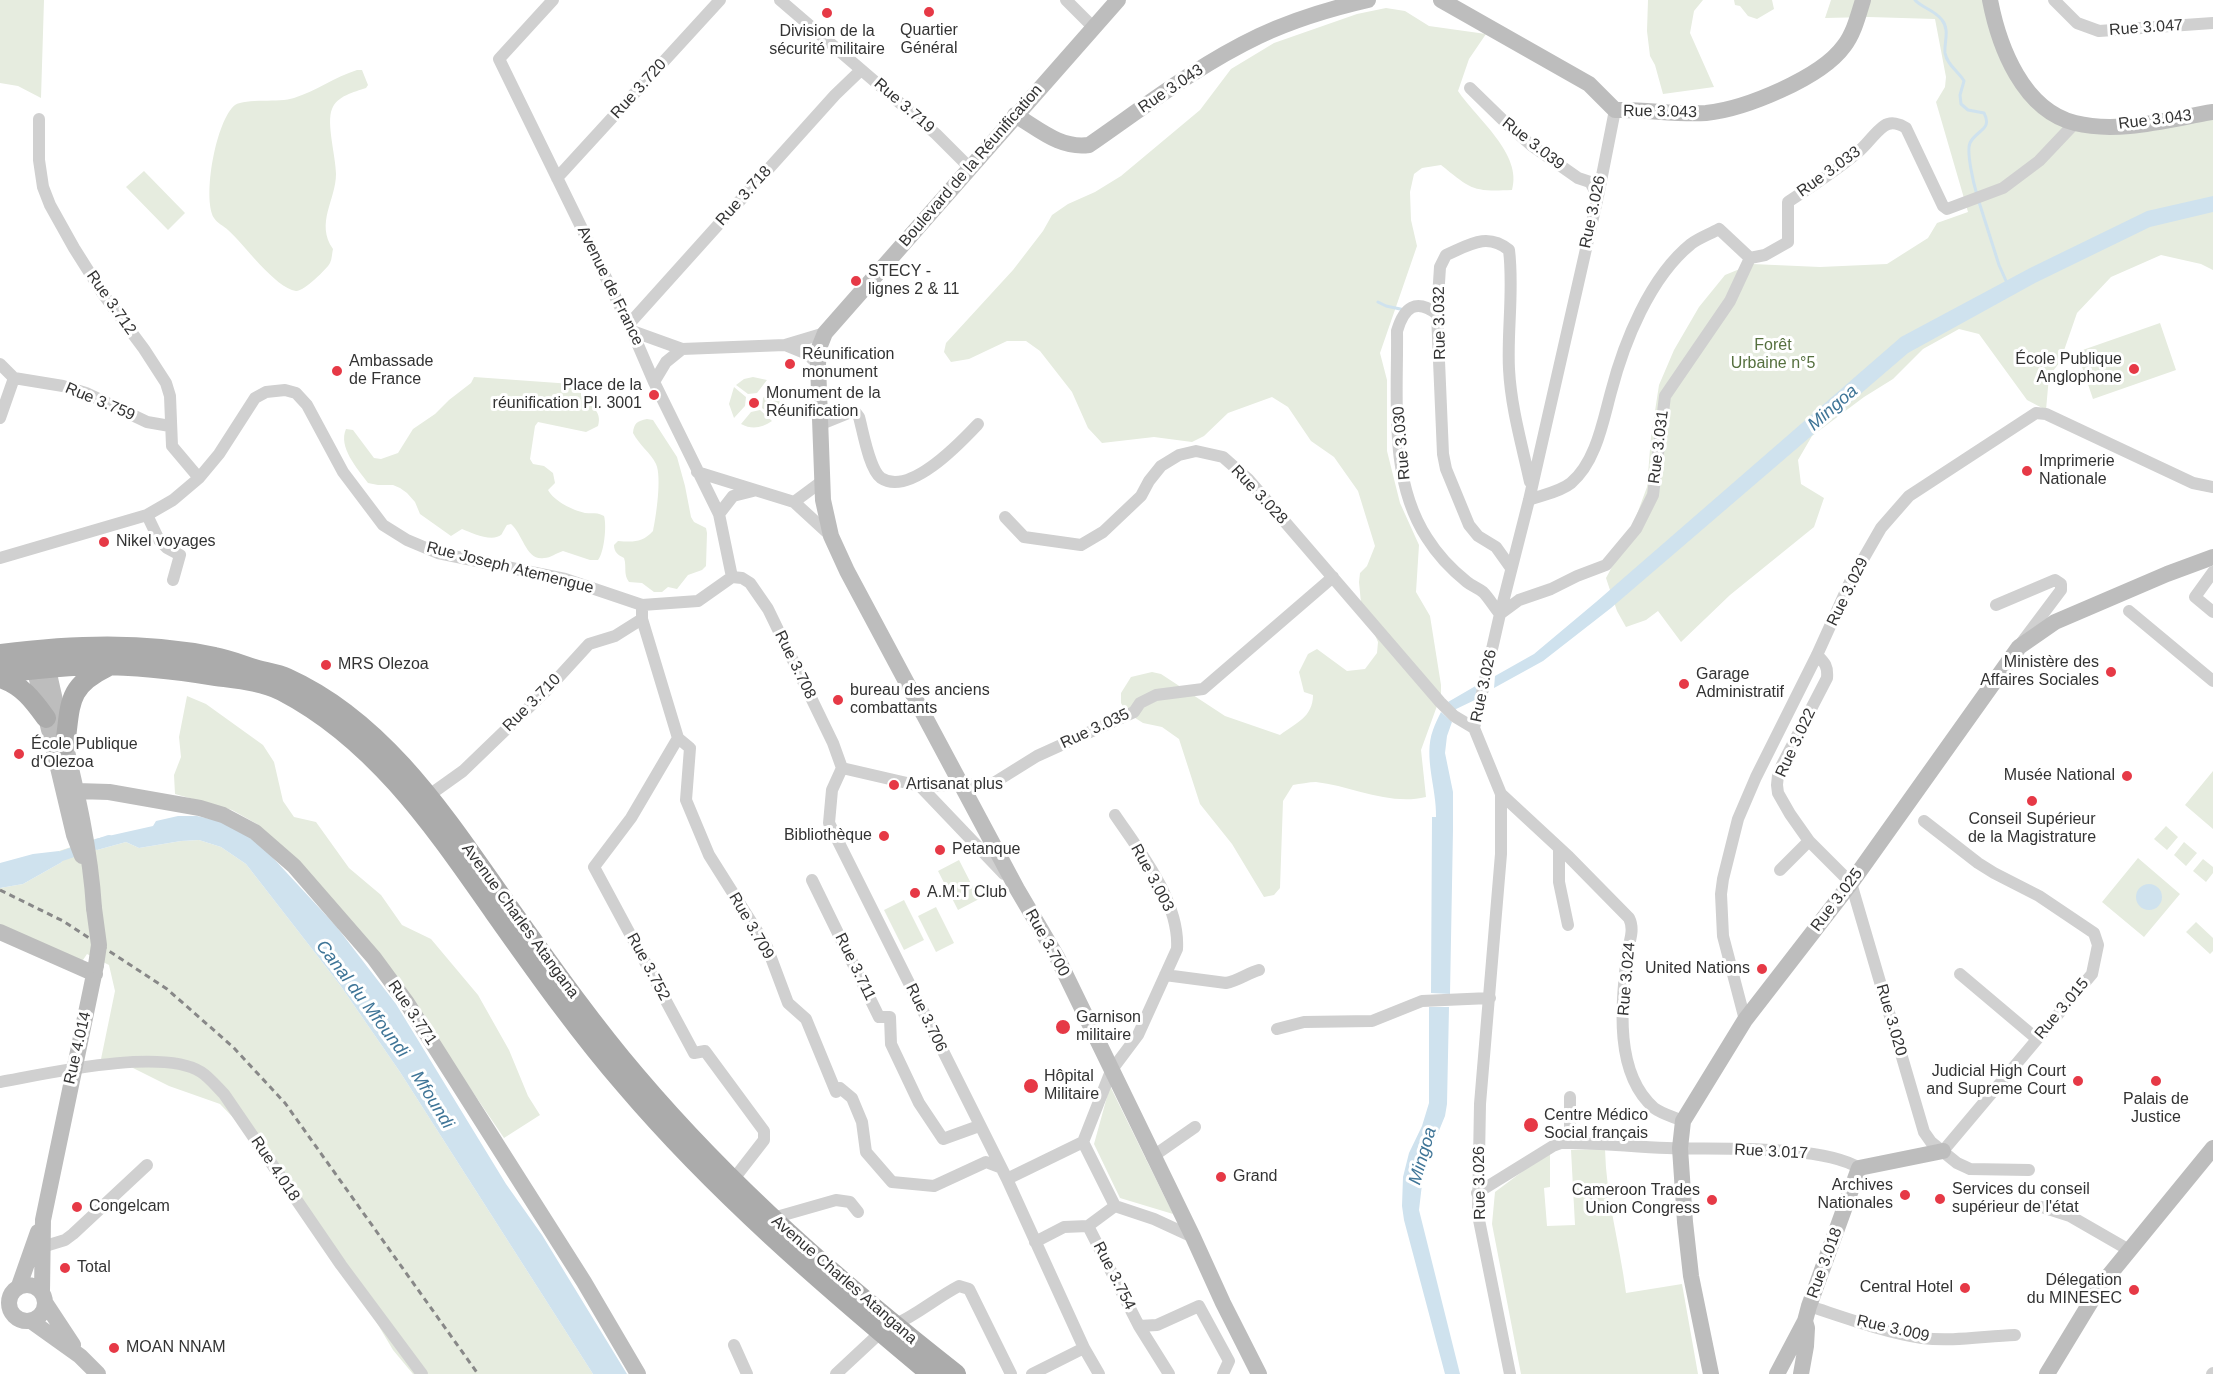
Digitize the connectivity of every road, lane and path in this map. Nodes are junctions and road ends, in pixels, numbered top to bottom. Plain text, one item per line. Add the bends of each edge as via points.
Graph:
1 (553, 0) edge
2 (720, 0) edge
3 (780, 0) edge
4 (1066, 0) edge
5 (1118, 0) edge
6 (1368, 0) edge
7 (1441, 0) edge
8 (1863, 0) edge
9 (1990, 0) edge
10 (2054, 0) edge
11 (2213, 22) edge
12 (1094, 28) junction
13 (861, 70) junction
14 (1470, 88) dead end
15 (1615, 110) junction
16 (2213, 112) edge
17 (1015, 115) junction
18 (39, 119) dead end
19 (2075, 123) junction
20 (971, 169) junction
21 (558, 178) junction
22 (1598, 196) junction
23 (1750, 258) junction
24 (1437, 314) junction
25 (631, 327) junction
26 (825, 333) junction
27 (785, 345) junction
28 (682, 349) junction
29 (0, 364) edge
30 (818, 364) junction
31 (14, 378) junction
32 (654, 382) junction
33 (0, 418) edge
34 (978, 424) dead end
35 (819, 425) junction
36 (170, 426) junction
37 (698, 472) junction
38 (199, 478) junction
39 (821, 482) junction
40 (1531, 486) junction
41 (2213, 487) edge
42 (756, 491) junction
43 (1529, 500) junction
44 (794, 502) junction
45 (147, 514) junction
46 (719, 514) junction
47 (1005, 517) dead end
48 (831, 536) junction
49 (2213, 557) edge
50 (0, 558) edge
51 (1511, 568) junction
52 (2213, 572) edge
53 (732, 577) junction
54 (1333, 577) junction
55 (173, 580) dead end
56 (642, 605) junction
57 (1996, 605) dead end
58 (2129, 611) dead end
59 (2213, 612) edge
60 (1500, 614) junction
61 (642, 619) junction
62 (2019, 647) junction
63 (0, 654) edge
64 (1817, 655) junction
65 (38, 662) junction
66 (109, 665) junction
67 (0, 673) edge
68 (0, 678) edge
69 (2213, 681) edge
70 (46, 718) junction
71 (1474, 728) junction
72 (678, 738) junction
73 (65, 745) junction
74 (842, 768) junction
75 (920, 786) junction
76 (962, 786) junction
77 (77, 791) junction
78 (1501, 794) junction
79 (428, 796) junction
80 (1115, 815) dead end
81 (1924, 821) dead end
82 (1809, 841) junction
83 (1559, 849) junction
84 (1780, 870) dead end
85 (90, 875) junction
86 (812, 880) dead end
87 (1851, 883) junction
88 (1017, 889) junction
89 (1568, 925) dead end
90 (0, 932) edge
91 (95, 969) junction
92 (1259, 970) dead end
93 (1960, 974) dead end
94 (1165, 975) junction
95 (1490, 998) junction
96 (1745, 1020) junction
97 (1277, 1029) dead end
98 (2037, 1039) junction
99 (73, 1068) junction
100 (1111, 1071) junction
101 (0, 1083) edge
102 (1570, 1097) dead end
103 (1683, 1122) junction
104 (979, 1126) junction
105 (1195, 1127) dead end
106 (1083, 1142) junction
107 (1570, 1143) junction
108 (1680, 1148) junction
109 (2213, 1148) edge
110 (1943, 1151) junction
111 (1152, 1156) junction
112 (147, 1165) dead end
113 (999, 1167) junction
114 (1859, 1168) junction
115 (2029, 1170) dead end
116 (1006, 1179) junction
117 (733, 1180) junction
118 (1477, 1193) junction
119 (1115, 1206) junction
120 (2043, 1207) dead end
121 (858, 1212) dead end
122 (773, 1218) junction
123 (43, 1220) junction
124 (1088, 1226) junction
125 (1193, 1237) junction
126 (1035, 1242) junction
127 (42, 1247) junction
128 (2129, 1250) junction
129 (44, 1298) junction
130 (8, 1301) edge
131 (1807, 1314) junction
132 (31, 1321) junction
133 (1139, 1326) junction
134 (887, 1328) junction
135 (2015, 1335) dead end
136 (734, 1345) dead end
137 (1084, 1348) junction
138 (80, 1356) junction
139 (1254, 1372) edge
140 (98, 1374) edge
141 (422, 1374) edge
142 (638, 1374) edge
143 (747, 1374) edge
144 (836, 1374) edge
145 (931, 1374) edge
146 (956, 1374) edge
147 (1011, 1374) edge
148 (1032, 1374) edge
149 (1099, 1374) edge
150 (1169, 1374) edge
151 (1223, 1374) edge
152 (1510, 1374) edge
153 (1711, 1374) edge
154 (1777, 1374) edge
155 (1801, 1374) edge
156 (2047, 1374) edge

1 - 21 street, Avenue de France via 499,59
2 - 21 street, Rue 3.720
3 - 13 street, Rue 3.719
4 - 12 street
5 - 12 main road, Boulevard de la Réunification
6 - 17 main road, Rue 3.043 via 1260,36 1210,63 1089,145 1062,144
7 - 15 main road, Rue 3.043 via 1589,84
8 - 15 main road, Rue 3.043 via 1855,27 1835,57 1776,92 1729,110 1673,114
9 - 19 main road, Rue 3.043 via 2002,45 2016,74 2044,106
10 - 11 street, Rue 3.047 via 2077,23 2099,31
12 - 17 main road, Boulevard de la Réunification
13 - 20 street, Rue 3.719
13 - 25 street, Rue 3.718
14 - 22 street, Rue 3.039 via 1531,145 1590,182
15 - 22 street, Rue 3.026
16 - 19 main road, Rue 3.043 via 2127,126
17 - 20 main road, Boulevard de la Réunification
18 - 36 street, Rue 3.712 via 39,160 50,205 97,285 159,369 166,383
19 - 23 street, Rue 3.033 via 2039,161 2003,188 1947,209 1906,128 1897,123 1884,126 1838,169 1788,202 1788,242 1765,255
20 - 26 main road, Boulevard de la Réunification
21 - 25 street, Avenue de France
22 - 40 street, Rue 3.026
23 - 43 street via 1719,229 1692,243 1675,260 1652,291 1630,337 1587,463 1567,486
23 - 60 street, Rue 3.031 via 1730,301 1665,396 1653,495 1636,528 1606,565 1519,600
24 - 40 street, Rue 3.032 via 1440,267 1446,255 1489,239 1509,250 1512,405
24 - 51 street, Rue 3.032 via 1446,469 1469,525 1496,547
24 - 60 street, Rue 3.030 via 1418,305 1400,320 1397,331 1398,446 1406,492 1427,539
25 - 28 street
25 - 32 street, Avenue de France
26 - 27 street
26 - 30 main road
27 - 28 street
27 - 30 street via 807,354
28 - 32 street via 666,362
29 - 31 street
30 - 35 main road
31 - 33 street
31 - 36 street, Rue 3.759 via 63,386 147,422
32 - 37 street, Avenue de France
34 - 35 street via 944,459 902,480 881,478 874,469 856,413
35 - 39 main road
36 - 38 street, Rue 3.712 via 172,446
37 - 42 street
37 - 46 street, Avenue de France
38 - 45 street, Rue Joseph Atemengue via 173,500
38 - 56 street, Rue Joseph Atemengue via 255,398 266,392 296,393 307,405 360,497 383,525 407,540 438,553 565,579
39 - 44 street
39 - 48 main road, Rue 3.700
40 - 43 street, Rue 3.026
41 - 64 street, Rue 3.029 via 2193,483 2046,414 2036,413 1909,496 1881,528 1850,582
42 - 44 street
42 - 46 street via 733,496
43 - 51 street, Rue 3.026
44 - 48 street
45 - 50 street, Rue Joseph Atemengue
45 - 55 street via 159,540 180,555
46 - 53 street
47 - 54 street, Rue 3.028 via 1024,537 1081,545 1103,532 1142,496 1161,466 1179,455 1196,451 1223,457 1248,479
48 - 76 main road, Rue 3.700
49 - 62 main road, Rue 3.025 via 2055,622
51 - 60 street, Rue 3.026
52 - 59 street via 2196,597
53 - 56 street, Rue Joseph Atemengue via 698,600
53 - 74 street, Rue 3.708 via 750,583 768,609
54 - 71 street, Rue 3.028 via 1440,702
54 - 76 street, Rue 3.035 via 1203,689 1156,695 1140,703 1134,712 1037,756 992,784
56 - 61 street, Rue 3.709
57 - 62 street via 2055,580 2061,584 2061,590
58 - 69 street
60 - 71 street, Rue 3.026
61 - 72 street, Rue 3.709
61 - 79 street, Rue 3.710 via 615,636 589,644 463,771
62 - 87 main road, Rue 3.025
63 - 65 main road, Avenue Charles Atangana
64 - 82 street, Rue 3.022 via 1826,664 1827,678 1782,765 1777,785 1790,814
64 - 96 street, Rue 3.029 via 1738,819 1723,879 1723,936
65 - 66 main road, Avenue Charles Atangana
65 - 67 main road, Avenue Charles Atangana
65 - 70 main road, Rue 4.014
65 - 73 main road, Rue 4.014
65 - 79 main road, Avenue Charles Atangana via 90,645 119,645 214,656 286,678 352,719
66 - 73 main road via 78,686
66 - 134 main road, Avenue Charles Atangana via 205,674 260,684 308,705 342,729 416,804 552,991 669,1135 746,1214
68 - 70 main road via 13,682 29,695
70 - 85 main road, Rue 4.014 via 74,835
71 - 78 street, Rue 3.026
72 - 113 street, Rue 3.709 via 690,748 686,800 709,855 766,947 788,1003 806,1019 836,1092 840,1088 852,1098 862,1122 866,1152 892,1182 934,1186 986,1162
72 - 117 street, Rue 3.752 via 631,818 594,867 694,1053 705,1051 764,1131 764,1140
73 - 77 main road, Rue 4.014
74 - 75 street
74 - 104 street, Rue 3.706 via 832,790 830,823
75 - 76 street
75 - 88 street
76 - 88 main road, Rue 3.700
77 - 85 main road, Rue 4.014
77 - 142 main road, Rue 3.771 via 128,795 223,815 255,832 294,866 374,958 407,1003
78 - 83 street, Rue 3.024
78 - 95 street, Rue 3.026 via 1501,854
79 - 117 main road, Avenue Charles Atangana via 635,1075
80 - 94 street, Rue 3.003 via 1166,897 1173,917 1177,949
81 - 98 street, Rue 3.015 via 1977,863 2039,896 2094,933 2097,945 2092,974
82 - 84 street
82 - 87 street, Rue 3.022
83 - 89 street via 1559,882
83 - 103 street, Rue 3.024 via 1632,923 1623,996 1624,1041 1630,1070 1643,1096 1656,1110
85 - 91 main road, Rue 4.014, bridge via 99,945
86 - 104 street, Rue 3.711 via 879,1017 890,1017 891,1044 919,1103 943,1139
87 - 96 main road, Rue 3.025
87 - 110 street, Rue 3.020 via 1924,1132
88 - 100 main road, Rue 3.700 via 1057,957
90 - 91 main road
91 - 99 main road, Rue 4.014
92 - 94 street via 1226,983
93 - 98 street
94 - 100 street, Rue 3.003 via 1138,1035
95 - 97 street via 1422,1001 1372,1021 1304,1022
95 - 118 street, Rue 3.026
96 - 103 main road, Rue 3.025
98 - 110 street, Rue 3.015
99 - 101 street, Rue 4.018
99 - 123 main road, Rue 4.014
99 - 141 street, Rue 4.018 via 160,1062 186,1065 201,1072 224,1094 341,1265
100 - 106 street, Rue 3.003
100 - 111 main road, Rue 3.700
102 - 107 street
103 - 108 main road, Rue 3.025
104 - 113 street, Rue 3.706
105 - 111 street
106 - 116 street
106 - 119 street
107 - 108 street, Rue 3.017
107 - 118 street via 1553,1146
108 - 114 street, Rue 3.017 via 1822,1155
108 - 153 main road, Rue 3.025 via 1691,1276
109 - 128 main road
110 - 114 main road
110 - 115 street via 1970,1169
111 - 125 main road, Rue 3.700
112 - 127 street via 73,1234
113 - 116 street, Rue 3.706
114 - 131 main road, Rue 3.018
116 - 126 street, Rue 3.706
117 - 122 main road, Avenue Charles Atangana
118 - 152 street, Rue 3.026
119 - 124 street
119 - 125 street
120 - 128 street via 2070,1216
121 - 122 street via 850,1202 836,1200
122 - 134 main road, Avenue Charles Atangana
123 - 127 main road
123 - 130 main road
124 - 126 street via 1064,1227
124 - 133 street, Rue 3.754
125 - 139 main road, Rue 3.700
126 - 137 street, Rue 3.706
127 - 129 main road
128 - 156 main road via 2101,1285
129 - 130 main road via 31,1284
129 - 132 main road via 41,1315
129 - 138 main road
130 - 132 main road via 20,1320
131 - 135 street, Rue 3.009 via 1920,1338
131 - 154 main road
131 - 155 main road, Rue 3.018 via 1808,1337
132 - 138 main road
133 - 150 street, Rue 3.754
133 - 151 street, Rue 3.754 via 1158,1325 1198,1306 1229,1361
134 - 144 street
134 - 145 main road, Avenue Charles Atangana
134 - 146 main road, Avenue Charles Atangana
134 - 147 street via 915,1316 958,1286 969,1289
136 - 143 street
137 - 148 street
137 - 149 street, Rue 3.706
138 - 140 main road

